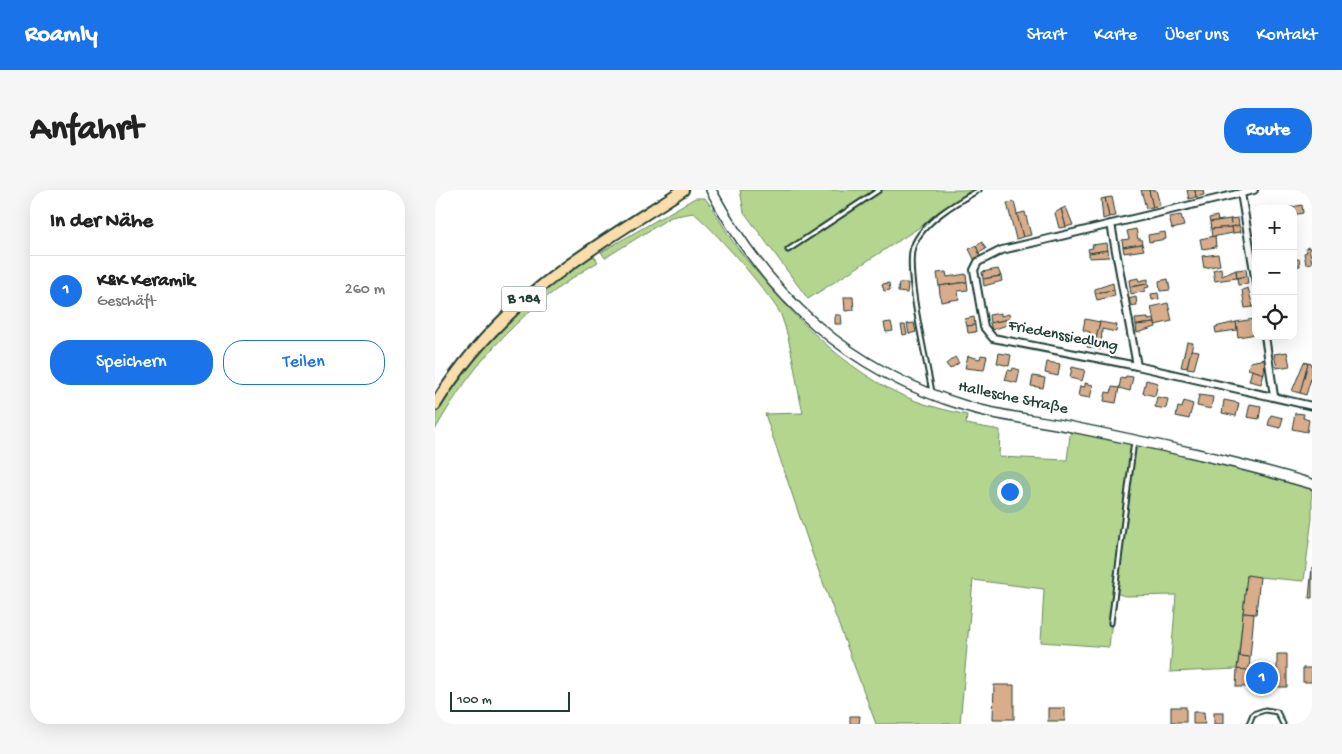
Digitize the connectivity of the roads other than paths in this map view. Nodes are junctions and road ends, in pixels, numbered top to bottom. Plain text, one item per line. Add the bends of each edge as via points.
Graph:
1 (683, 190) edge
2 (711, 190) edge
3 (879, 190) edge
4 (979, 190) edge
5 (1254, 190) edge
6 (1241, 193) junction
7 (1111, 224) junction
8 (788, 250) dead end
9 (1252, 259) edge
10 (1266, 340) edge
11 (1137, 366) junction
12 (933, 395) junction
13 (1274, 396) junction
14 (435, 405) edge
15 (1312, 406) edge
16 (1134, 440) junction
17 (1312, 484) edge
18 (1111, 622) dead end
19 (1249, 724) edge
20 (1283, 724) edge

1 - 14 main road, B 184 via 563,268 519,303 474,352
2 - 12 street, Hallesche Straße via 752,257 793,304 831,338 877,369
3 - 8 lane
4 - 12 lane via 926,227 913,247 911,269
5 - 6 street, Friedenssiedlung
6 - 7 street, Friedenssiedlung
6 - 9 street
7 - 11 street, Friedenssiedlung
7 - 11 street, Friedenssiedlung via 1002,250 978,262 974,270 984,328 993,338
10 - 13 street
11 - 13 street, Friedenssiedlung
12 - 16 street, Hallesche Straße via 968,407
13 - 15 street, Friedenssiedlung
16 - 17 street, Hallesche Straße
16 - 18 lane
19 - 20 lane via 1253,714 1265,710 1277,712

